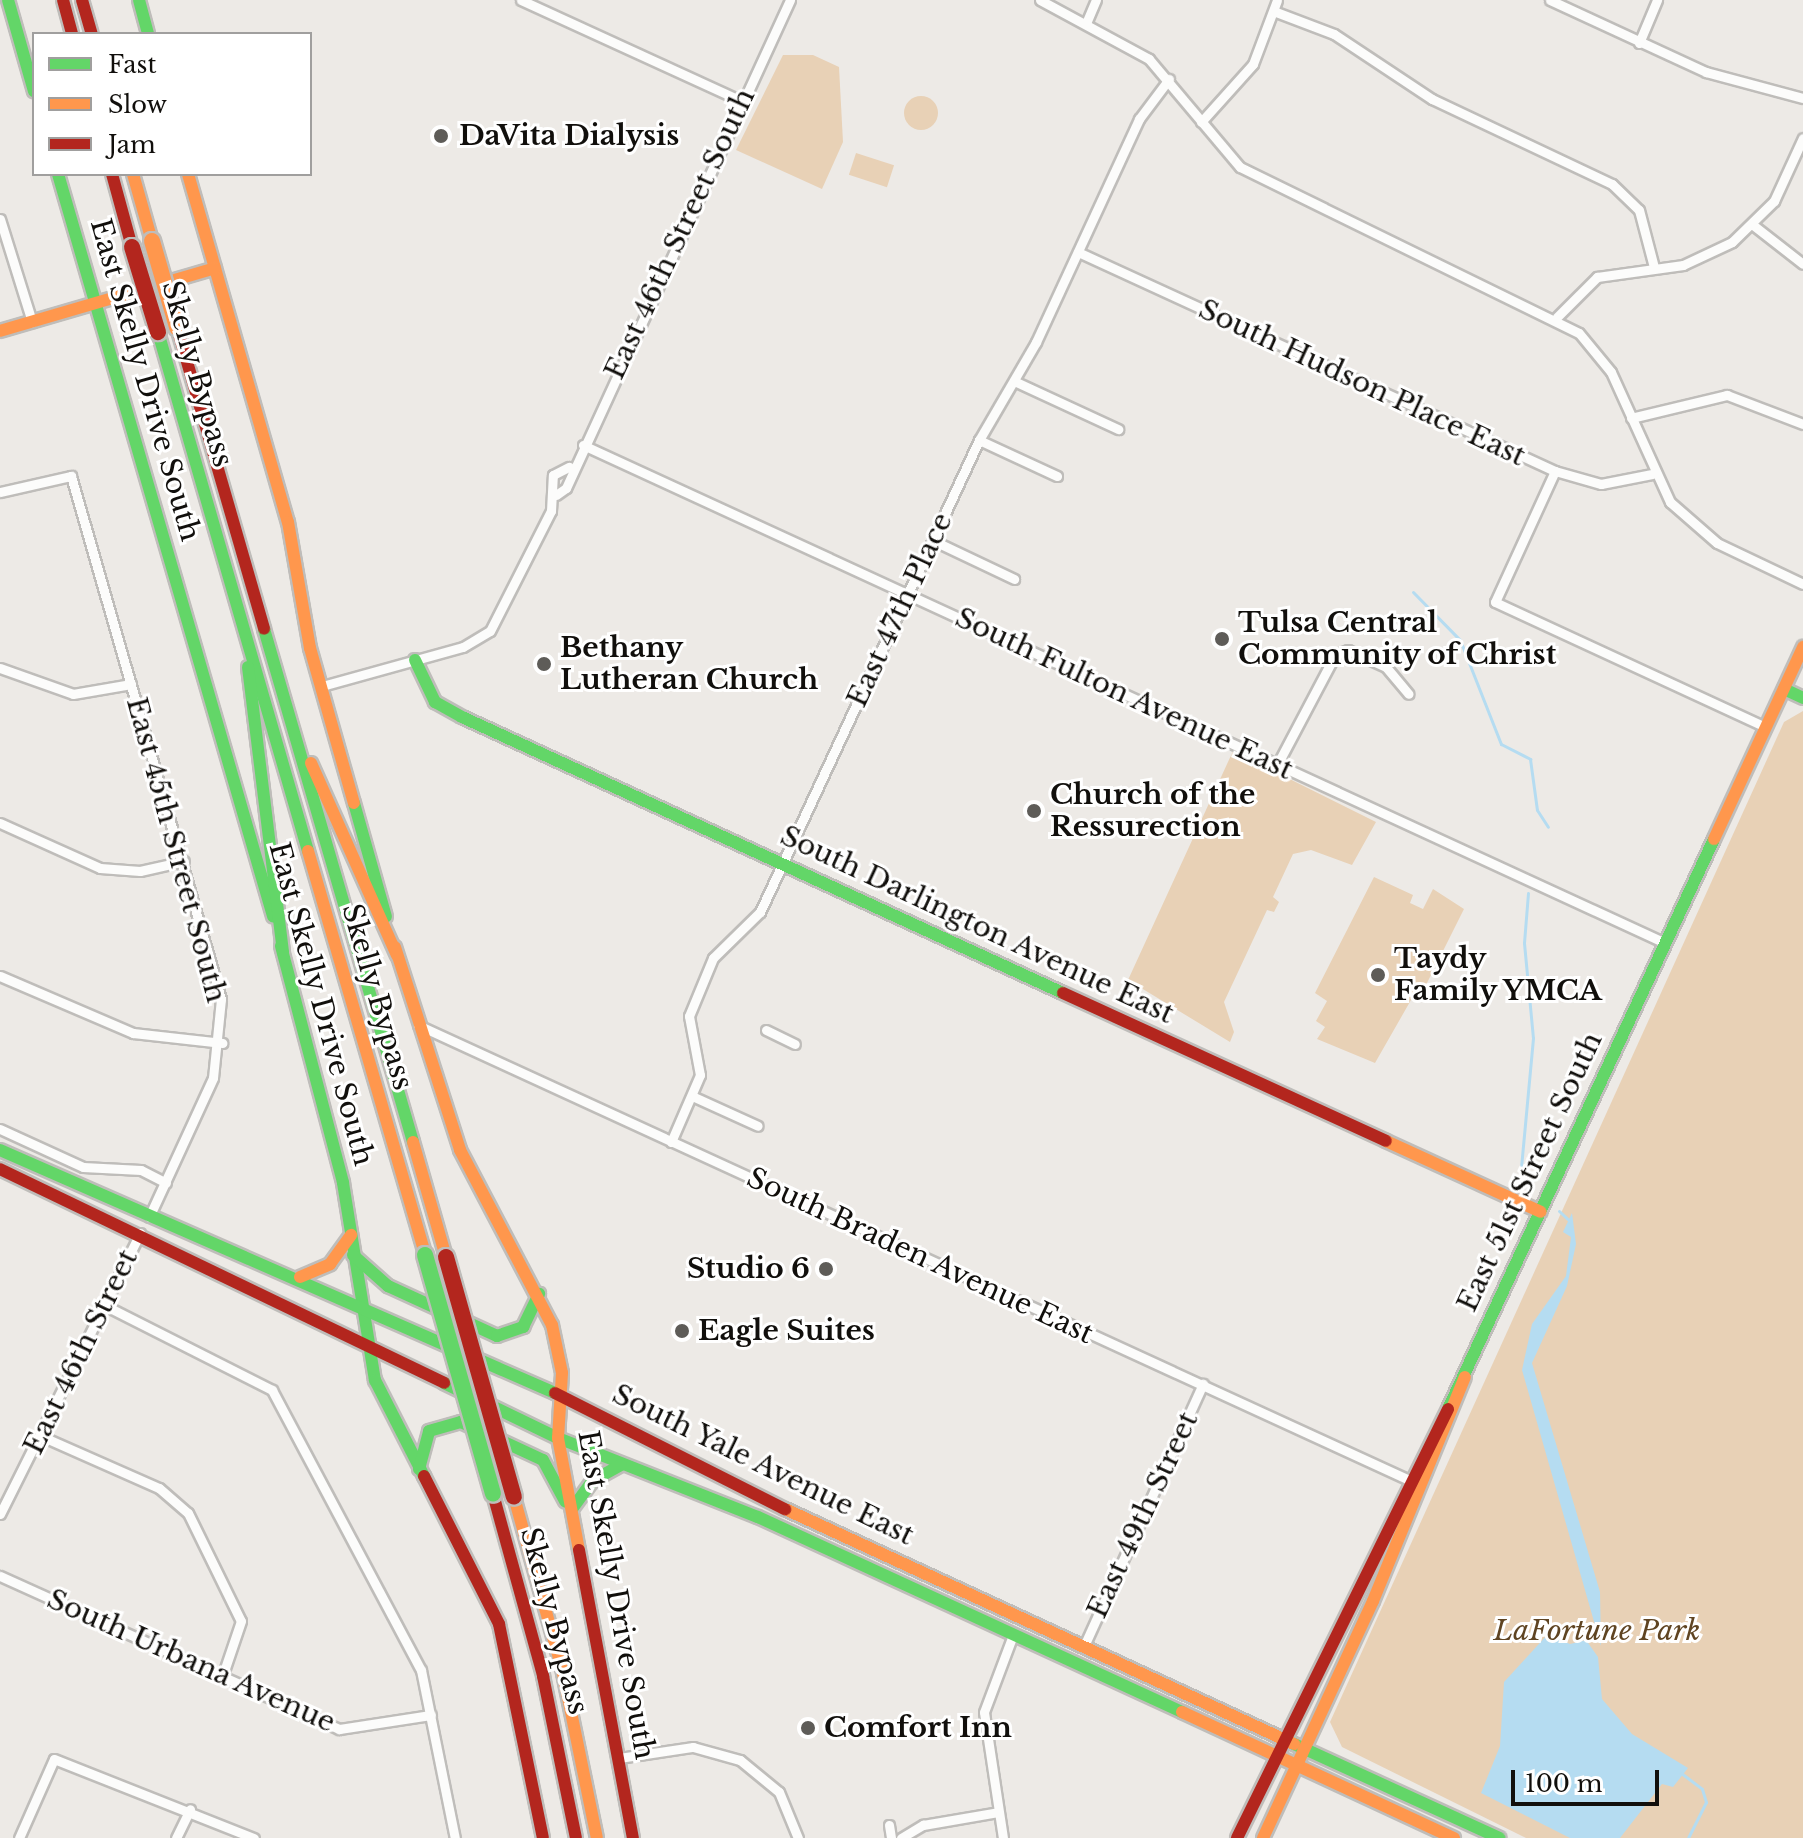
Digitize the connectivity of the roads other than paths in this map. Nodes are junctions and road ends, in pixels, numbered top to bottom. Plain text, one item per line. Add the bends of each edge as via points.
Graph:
1 (8, 0) edge
2 (139, 0) edge
3 (521, 0) edge
4 (790, 0) edge
5 (1040, 0) edge
6 (1096, 0) edge
7 (1277, 0) edge
8 (1550, 0) edge
9 (1657, 0) edge
10 (83, 2) edge
11 (63, 5) edge
12 (1276, 12) junction
13 (1087, 21) junction
14 (71, 32) edge
15 (91, 32) edge
16 (147, 32) edge
17 (1639, 43) junction
18 (1169, 79) junction
19 (32, 84) edge
20 (1803, 98) edge
21 (742, 101) junction
22 (1201, 122) junction
23 (1803, 138) edge
24 (59, 176) edge
25 (113, 176) edge
26 (134, 176) edge
27 (189, 176) edge
28 (0, 219) edge
29 (1753, 225) junction
30 (1078, 252) junction
31 (1803, 264) edge
32 (1654, 267) junction
33 (215, 268) junction
34 (95, 304) junction
35 (1557, 317) junction
36 (32, 322) junction
37 (0, 331) edge
38 (1014, 381) junction
39 (1631, 418) junction
40 (1803, 424) edge
41 (1118, 429) dead end
42 (979, 440) junction
43 (583, 445) junction
44 (569, 467) junction
45 (1555, 471) junction
46 (1652, 474) junction
47 (1057, 476) dead end
48 (0, 492) edge
49 (556, 495) junction
50 (932, 540) junction
51 (1014, 579) dead end
52 (1803, 584) edge
53 (907, 594) junction
54 (246, 637) junction
55 (1803, 647) edge
56 (415, 660) junction
57 (0, 668) edge
58 (131, 684) junction
59 (322, 686) junction
60 (1784, 689) junction
61 (1409, 694) dead end
62 (1803, 698) edge
63 (288, 711) junction
64 (1766, 727) junction
65 (1277, 765) junction
66 (0, 823) edge
67 (184, 861) junction
68 (783, 864) junction
69 (1665, 943) junction
70 (283, 953) junction
71 (397, 955) junction
72 (0, 976) edge
73 (418, 1025) junction
74 (766, 1030) dead end
75 (222, 1043) junction
76 (795, 1044) dead end
77 (692, 1096) junction
78 (758, 1126) dead end
79 (0, 1129) edge
80 (671, 1142) junction
81 (5, 1152) edge
82 (1, 1172) edge
83 (166, 1183) junction
84 (1541, 1212) junction
85 (149, 1217) junction
86 (140, 1233) junction
87 (351, 1235) junction
88 (353, 1255) junction
89 (300, 1277) junction
90 (539, 1294) junction
91 (361, 1305) junction
92 (106, 1306) junction
93 (368, 1348) junction
94 (1467, 1370) junction
95 (1203, 1384) junction
96 (561, 1396) junction
97 (41, 1436) junction
98 (558, 1438) junction
99 (621, 1465) junction
100 (419, 1469) junction
101 (1407, 1479) junction
102 (737, 1486) junction
103 (1423, 1487) junction
104 (766, 1500) junction
105 (729, 1505) junction
106 (0, 1514) edge
107 (573, 1515) junction
108 (758, 1517) junction
109 (905, 1564) junction
110 (0, 1576) edge
111 (898, 1581) junction
112 (1013, 1635) junction
113 (1084, 1646) junction
114 (1075, 1663) junction
115 (222, 1677) junction
116 (431, 1715) junction
117 (1284, 1739) junction
118 (1305, 1748) junction
119 (1276, 1756) junction
120 (619, 1758) junction
121 (1297, 1765) junction
122 (190, 1809) junction
123 (998, 1812) junction
124 (889, 1825) dead end
125 (19, 1838) edge
126 (176, 1838) edge
127 (254, 1838) edge
128 (455, 1838) edge
129 (543, 1838) edge
130 (576, 1838) edge
131 (597, 1838) edge
132 (633, 1838) edge
133 (798, 1838) edge
134 (891, 1838) edge
135 (901, 1838) edge
136 (1003, 1838) edge
137 (1237, 1838) edge
138 (1263, 1838) edge
139 (1454, 1838) edge
140 (1499, 1838) edge

1 - 19 main road
2 - 16 main road
3 - 21 street
4 - 21 street, East 46th Street South
5 - 13 street
6 - 13 street
7 - 12 street
8 - 17 street
9 - 17 street
10 - 15 main road
11 - 14 main road
12 - 22 street via 1253,64
12 - 32 street via 1334,34 1432,99 1612,184 1639,210
13 - 18 street via 1128,42
17 - 20 street via 1706,72
18 - 22 street
18 - 30 street, East 47th Place via 1139,119
21 - 43 street, East 46th Street South
22 - 35 street via 1240,167
23 - 29 street via 1774,201
24 - 34 main road, East Skelly Drive South
25 - 54 main road, Skelly Bypass, bridge
26 - 63 main road, Skelly Bypass, bridge
27 - 33 main road, East Skelly Drive South
28 - 36 street
29 - 31 street
29 - 32 street via 1704,258
30 - 38 street, East 47th Place
30 - 45 street, South Hudson Place East
32 - 35 street via 1597,277
33 - 34 main road
33 - 59 main road, East Skelly Drive South via 288,522
34 - 36 main road
34 - 70 main road, East Skelly Drive South
35 - 39 street via 1598,352
36 - 37 main road
38 - 41 street
38 - 42 street, East 47th Place
39 - 40 street via 1727,395
39 - 46 street
42 - 47 street
42 - 50 street, East 47th Place
43 - 44 street, East 46th Street South
43 - 53 street, South Fulton Avenue East
44 - 49 street, East 46th Street South via 566,488
44 - 49 street, East 46th Street South via 553,475
45 - 46 street, South Hudson Place East via 1601,484
45 - 64 street via 1495,602
46 - 52 street via 1698,530
48 - 58 street, East 45th Street South via 71,476
49 - 56 street, East 46th Street South via 498,623 473,643
50 - 51 street
50 - 53 street, East 47th Place
53 - 65 street, South Fulton Avenue East
53 - 68 street, East 47th Place
54 - 70 main road via 253,749
54 - 130 main road, Skelly Bypass, bridge via 493,1494 543,1676
55 - 60 main road, East 51st Street South
56 - 59 street, East 46th Street South
56 - 68 main road, South Darlington Avenue East via 429,694 446,709
57 - 58 street via 73,694
58 - 67 street, East 45th Street South
59 - 71 main road, East Skelly Drive South
60 - 62 main road
60 - 64 main road, East 51st Street South
61 - 65 street via 1386,667 1348,650 1335,655
63 - 71 main road
63 - 131 main road, Skelly Bypass, bridge via 563,1673
64 - 69 main road, East 51st Street South
65 - 69 street, South Fulton Avenue East
66 - 67 street via 100,868 140,871
67 - 75 street, East 45th Street South via 221,999
68 - 77 street, East 47th Place via 760,912 719,949 691,1007 701,1062
68 - 84 main road, South Darlington Avenue East
69 - 84 main road, East 51st Street South
70 - 87 main road, East Skelly Drive South
71 - 73 main road, East Skelly Drive South
72 - 75 street via 133,1033
73 - 80 street, South Braden Avenue East
73 - 90 main road, East Skelly Drive South via 471,1175
74 - 76 street
75 - 83 street, East 45th Street South
77 - 78 street
77 - 80 street, East 47th Place
79 - 83 street via 83,1167 141,1170
80 - 95 street, South Braden Avenue East
81 - 82 street
81 - 85 main road, South Yale Avenue East
82 - 86 main road, South Yale Avenue East
83 - 85 street, East 45th Street South
84 - 94 main road, East 51st Street South
85 - 86 main road
85 - 89 main road, South Yale Avenue East
86 - 92 street, East 46th Street
86 - 93 main road, South Yale Avenue East
87 - 88 main road, East Skelly Drive South
87 - 89 main road via 330,1264
88 - 90 main road via 388,1286 497,1336 523,1327
88 - 91 main road, East Skelly Drive South
89 - 91 main road, South Yale Avenue East
90 - 96 main road, East Skelly Drive South via 556,1343
91 - 93 main road, East Skelly Drive South
91 - 96 main road, South Yale Avenue East
92 - 97 street, East 46th Street
92 - 116 street via 272,1390 417,1661
93 - 98 main road, South Yale Avenue East
93 - 100 main road, East Skelly Drive South via 382,1396
94 - 101 main road, East 51st Street South
94 - 103 main road, East 51st Street South
95 - 101 street, South Braden Avenue East
95 - 113 street, East 49th Street
96 - 98 main road, East Skelly Drive South
96 - 102 main road, South Yale Avenue East
97 - 106 street, East 46th Street
97 - 115 street via 159,1488 188,1513 241,1621
98 - 99 main road, South Yale Avenue East
98 - 107 main road, East Skelly Drive South
99 - 105 main road, South Yale Avenue East
99 - 107 main road via 592,1481
100 - 107 main road via 429,1431 461,1422 543,1460
100 - 129 main road, East Skelly Drive South via 504,1638
101 - 103 street, South Braden Avenue East
101 - 117 main road, East 51st Street South
102 - 104 main road, South Yale Avenue East
102 - 105 main road
103 - 118 main road, East 51st Street South
104 - 108 main road
104 - 109 main road, South Yale Avenue East
105 - 108 main road, South Yale Avenue East
107 - 120 main road, East Skelly Drive South
108 - 111 main road, South Yale Avenue East
109 - 111 main road
109 - 113 main road, South Yale Avenue East
110 - 115 street, South Urbana Avenue
111 - 112 main road, South Yale Avenue East
112 - 114 main road, South Yale Avenue East
112 - 123 street via 984,1712
113 - 114 main road
113 - 117 main road, South Yale Avenue East
114 - 119 main road, South Yale Avenue East
115 - 116 street, South Urbana Avenue via 339,1729
116 - 128 street
117 - 118 main road, South Yale Avenue East
117 - 119 main road, East 51st Street South
118 - 121 main road, East 51st Street South
118 - 140 main road, South Yale Avenue East
119 - 121 main road, South Yale Avenue East
119 - 137 main road, East 51st Street South
120 - 132 main road, East Skelly Drive South
120 - 133 street via 693,1747 740,1760 779,1792
121 - 138 main road, East 51st Street South
121 - 139 main road, South Yale Avenue East
122 - 125 street via 54,1759
122 - 126 street
122 - 127 street
123 - 135 street via 923,1825
123 - 136 street
124 - 134 street

